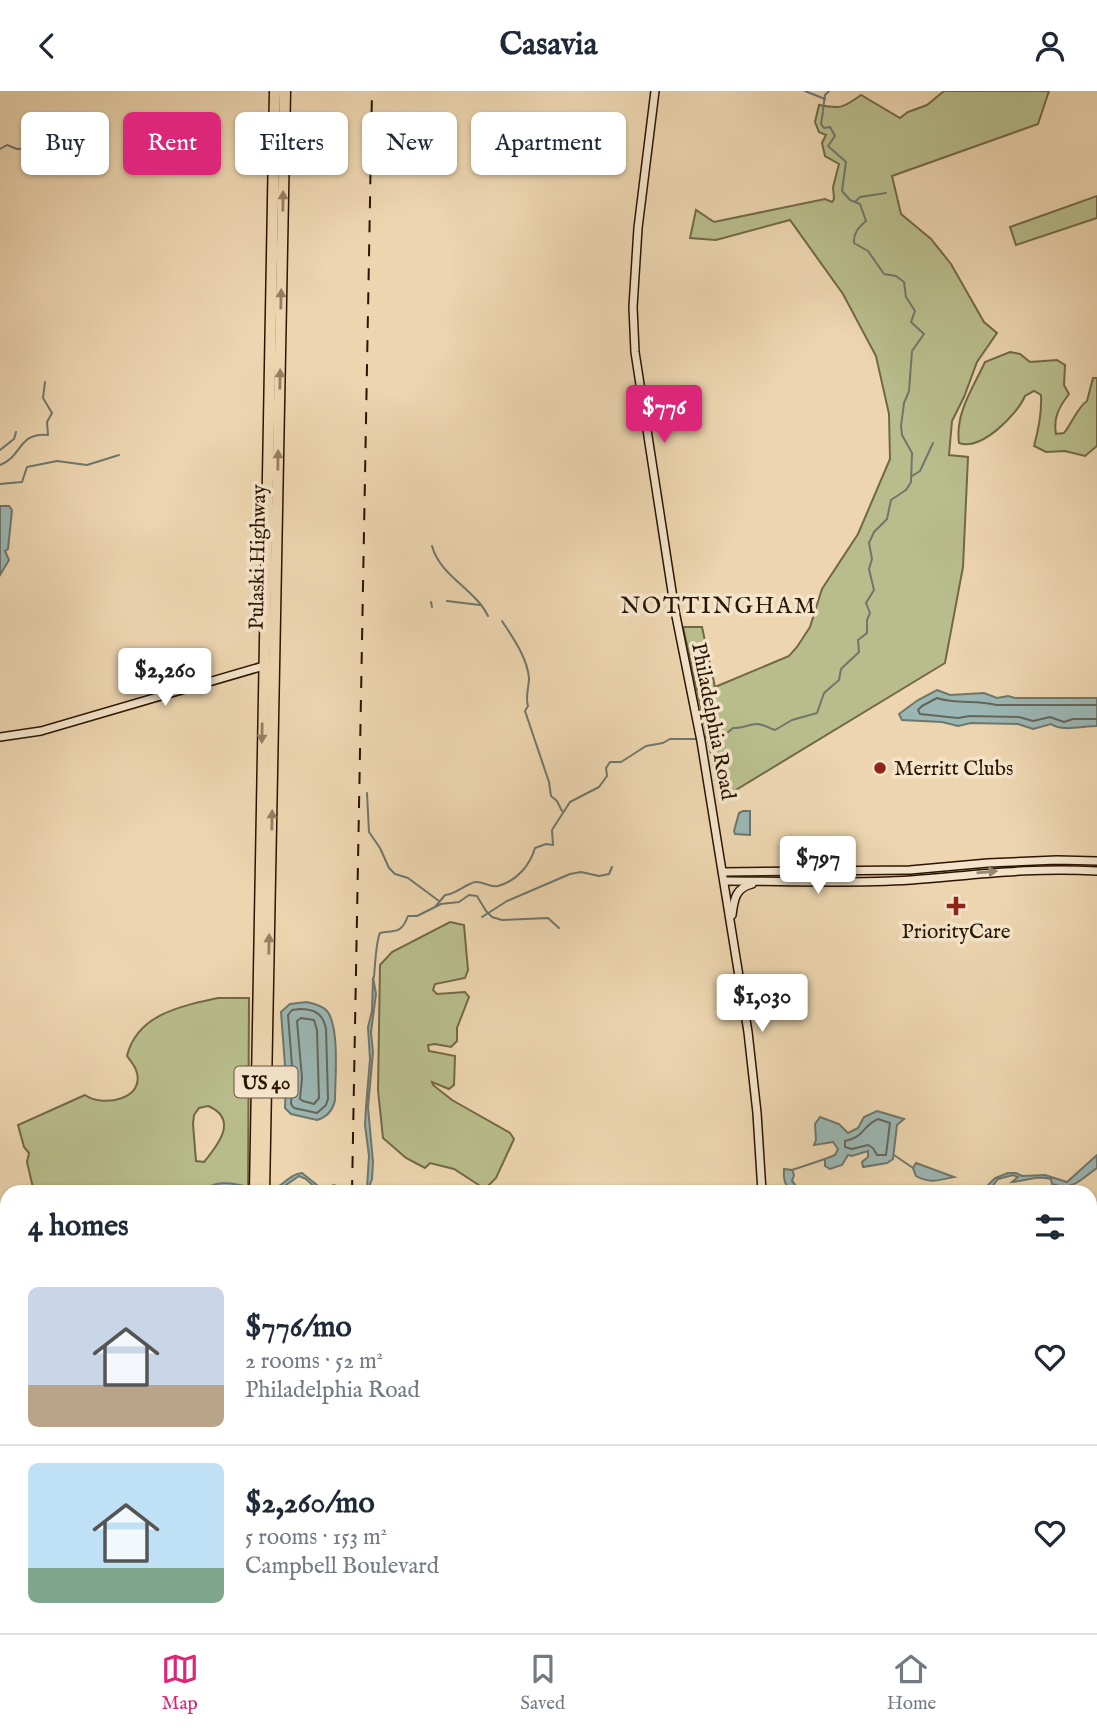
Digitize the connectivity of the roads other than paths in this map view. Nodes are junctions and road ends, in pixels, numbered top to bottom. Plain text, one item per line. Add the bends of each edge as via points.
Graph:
1 (275, 91) edge
2 (285, 91) edge
3 (655, 91) edge
4 (269, 665) junction
5 (0, 737) edge
6 (1097, 861) edge
7 (1097, 871) edge
8 (723, 872) junction
9 (724, 881) junction
10 (764, 881) junction
11 (265, 914) junction
12 (731, 922) junction
13 (255, 1185) edge
14 (264, 1185) edge
15 (762, 1185) edge

1 - 4 highway, Pulaski Highway / US 40
4 -> 2 highway, Pulaski Highway / US 40
3 - 8 main road, Philadelphia Road via 638,223 634,346 673,599
4 - 5 main road via 41,731
4 - 11 highway, Pulaski Highway / US 40
6 - 8 main road via 911,870
10 -> 7 main road
8 - 9 main road, Philadelphia Road
9 - 10 main road
9 - 12 main road, Philadelphia Road
10 - 12 main road via 737,893
11 - 13 highway, Pulaski Highway / US 40
14 -> 11 highway, Pulaski Highway / US 40
12 - 15 main road, Philadelphia Road via 757,1112

